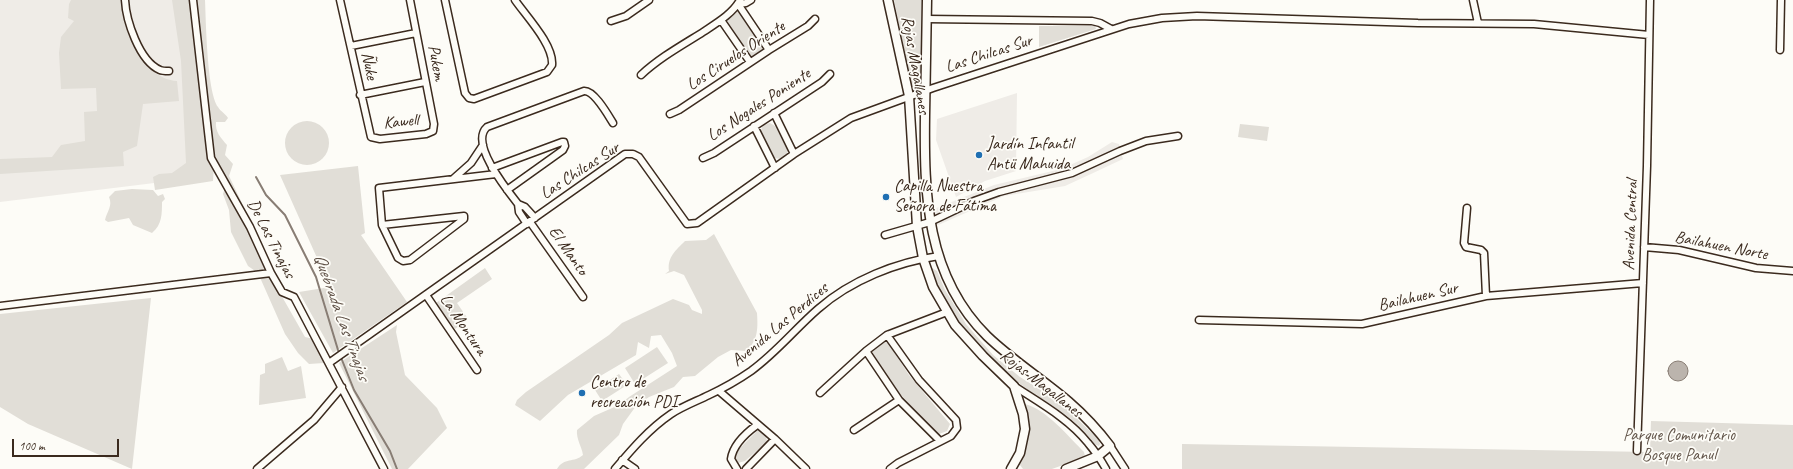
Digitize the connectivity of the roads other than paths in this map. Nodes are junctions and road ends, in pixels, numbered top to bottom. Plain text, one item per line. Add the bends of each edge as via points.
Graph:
1 (125, 0) edge
2 (193, 0) edge
3 (340, 0) edge
4 (410, 0) edge
5 (445, 0) edge
6 (515, 0) edge
7 (649, 0) edge
8 (751, 0) edge
9 (888, 0) edge
10 (927, 0) edge
11 (1473, 0) edge
12 (1650, 0) edge
13 (1781, 0) edge
14 (739, 2) edge
15 (816, 19) dead end
16 (926, 19) junction
17 (721, 20) junction
18 (611, 21) dead end
19 (1478, 23) junction
20 (1111, 29) junction
21 (416, 33) junction
22 (1649, 35) junction
23 (350, 46) junction
24 (769, 50) junction
25 (1780, 50) dead end
26 (750, 62) junction
27 (169, 71) dead end
28 (830, 74) dead end
29 (641, 75) dead end
30 (425, 82) junction
31 (926, 90) junction
32 (360, 95) junction
33 (909, 96) junction
34 (774, 113) junction
35 (670, 114) dead end
36 (613, 123) dead end
37 (754, 126) junction
38 (433, 131) joint
39 (1178, 136) dead end
40 (371, 137) joint
41 (483, 145) junction
42 (794, 154) junction
43 (703, 158) dead end
44 (775, 168) junction
45 (494, 171) junction
46 (452, 180) junction
47 (507, 190) junction
48 (518, 204) junction
49 (1467, 208) dead end
50 (531, 221) junction
51 (930, 222) junction
52 (382, 225) junction
53 (917, 226) junction
54 (884, 236) dead end
55 (1644, 247) junction
56 (939, 256) junction
57 (923, 258) junction
58 (1793, 271) edge
59 (271, 273) junction
60 (1643, 283) junction
61 (426, 295) junction
62 (1486, 296) junction
63 (583, 297) dead end
64 (0, 306) edge
65 (947, 312) junction
66 (1199, 320) dead end
67 (887, 335) junction
68 (866, 351) junction
69 (329, 363) junction
70 (477, 370) dead end
71 (1014, 386) junction
72 (342, 387) junction
73 (719, 391) junction
74 (820, 393) dead end
75 (899, 400) junction
76 (757, 425) junction
77 (854, 430) dead end
78 (775, 439) junction
79 (940, 441) junction
80 (1110, 446) junction
81 (1637, 452) dead end
82 (1098, 456) junction
83 (622, 460) junction
84 (1017, 460) junction
85 (257, 469) edge
86 (384, 469) edge
87 (615, 469) edge
88 (635, 469) edge
89 (737, 469) edge
90 (746, 469) edge
91 (806, 469) edge
92 (890, 469) edge
93 (1011, 469) edge
94 (1018, 469) edge
95 (1066, 469) edge
96 (1106, 469) edge
97 (1125, 469) edge

1 - 27 street via 127,19 145,56 160,70
2 - 59 street, De Las Tinajas via 209,152 250,227
3 - 23 street, Ñuke
4 - 21 street, Pukem
5 - 6 street via 465,93 474,99 547,72 552,65 552,57 546,43
7 - 18 street via 626,16
8 - 14 street via 746,3
9 - 33 street, Rojas Magallanes
10 - 16 street, Rojas Magallanes
11 - 19 street
12 - 22 street, Avenida Central
13 - 25 street
14 - 17 street
14 - 24 street
15 - 24 street, Los Ciruelos Oriente
16 - 20 street via 1092,21
16 - 31 street, Rojas Magallanes
17 - 26 street
17 - 29 street via 652,65
19 - 20 street, Las Chilcas Sur via 1184,16 1148,20
19 - 22 street, Las Chilcas Sur via 1544,25
20 - 31 street, Las Chilcas Sur
21 - 23 street
21 - 30 street, Pukem
22 - 55 street, Avenida Central
23 - 32 street, Ñuke
24 - 26 street, Los Ciruelos Oriente
26 - 35 street, Los Ciruelos Oriente
28 - 34 street, Los Nogales Poniente
30 - 32 street
30 - 38 street, Pukem via 434,124
31 - 33 street, Las Chilcas Sur
31 - 51 street, Rojas Magallanes via 925,174
32 - 40 street, Ñuke
33 - 42 street, Las Chilcas Sur via 851,118
33 - 53 street, Rojas Magallanes
34 - 37 street, Los Nogales Poniente
34 - 42 street
36 - 41 street via 588,90 487,127 483,132
37 - 43 street, Los Nogales Poniente
37 - 44 street
38 - 40 street, Kawell via 380,139
39 - 51 street via 1146,141 1072,173 974,201
41 - 45 street
41 - 46 street via 471,163
42 - 44 street, Las Chilcas Sur
44 - 50 street, Las Chilcas Sur via 697,223 687,224 639,156 628,154
45 - 46 street
45 - 47 street
45 - 47 street via 564,142 563,150
46 - 52 street via 379,188
47 - 48 street
48 - 50 street via 519,212
48 - 50 street via 525,206
49 - 62 street via 1464,243 1466,247 1484,253
50 - 61 street, Las Chilcas Sur
50 - 63 street, El Manto
51 - 53 street
51 - 56 street, Rojas Magallanes
52 - 52 street via 461,215 464,216 410,260 405,261 398,258
53 - 54 street
53 - 57 street, Rojas Magallanes
55 - 58 street, Bailahuen Norte via 1679,250 1756,268
55 - 60 street, Avenida Central
56 - 57 street, Avenida Las Perdices
56 - 80 street, Rojas Magallanes via 956,296 978,327 1069,402
57 - 65 street, Rojas Magallanes via 933,287
57 - 73 street, Avenida Las Perdices via 878,274 834,297 815,311 768,358
59 - 64 street
59 - 69 street, De Las Tinajas via 282,292 294,297
60 - 62 street, Bailahuen Sur
60 - 81 street, Avenida Central
61 - 69 street, Las Chilcas Sur
61 - 70 street, La Montura
62 - 66 street, Bailahuen Sur via 1362,324
65 - 67 street
65 - 71 street, Rojas Magallanes via 982,356
67 - 68 street
67 - 79 street via 918,380 956,420 955,432
68 - 74 street
68 - 75 street
69 - 72 street, De Las Tinajas
71 - 82 street, Rojas Magallanes via 1063,419
71 - 84 street via 1025,430
72 - 85 street via 314,420
72 - 86 street, De Las Tinajas
73 - 76 street
73 - 83 street, Avenida Las Perdices via 664,419
75 - 77 street
75 - 79 street
76 - 78 street
76 - 89 street via 732,451 731,459
78 - 90 street
78 - 91 street
79 - 92 street
80 - 82 street
80 - 97 street, Rojas Magallanes
82 - 95 street
82 - 96 street, Rojas Magallanes
83 - 87 street, Avenida Las Perdices
83 - 88 street
84 - 93 street
84 - 94 street

